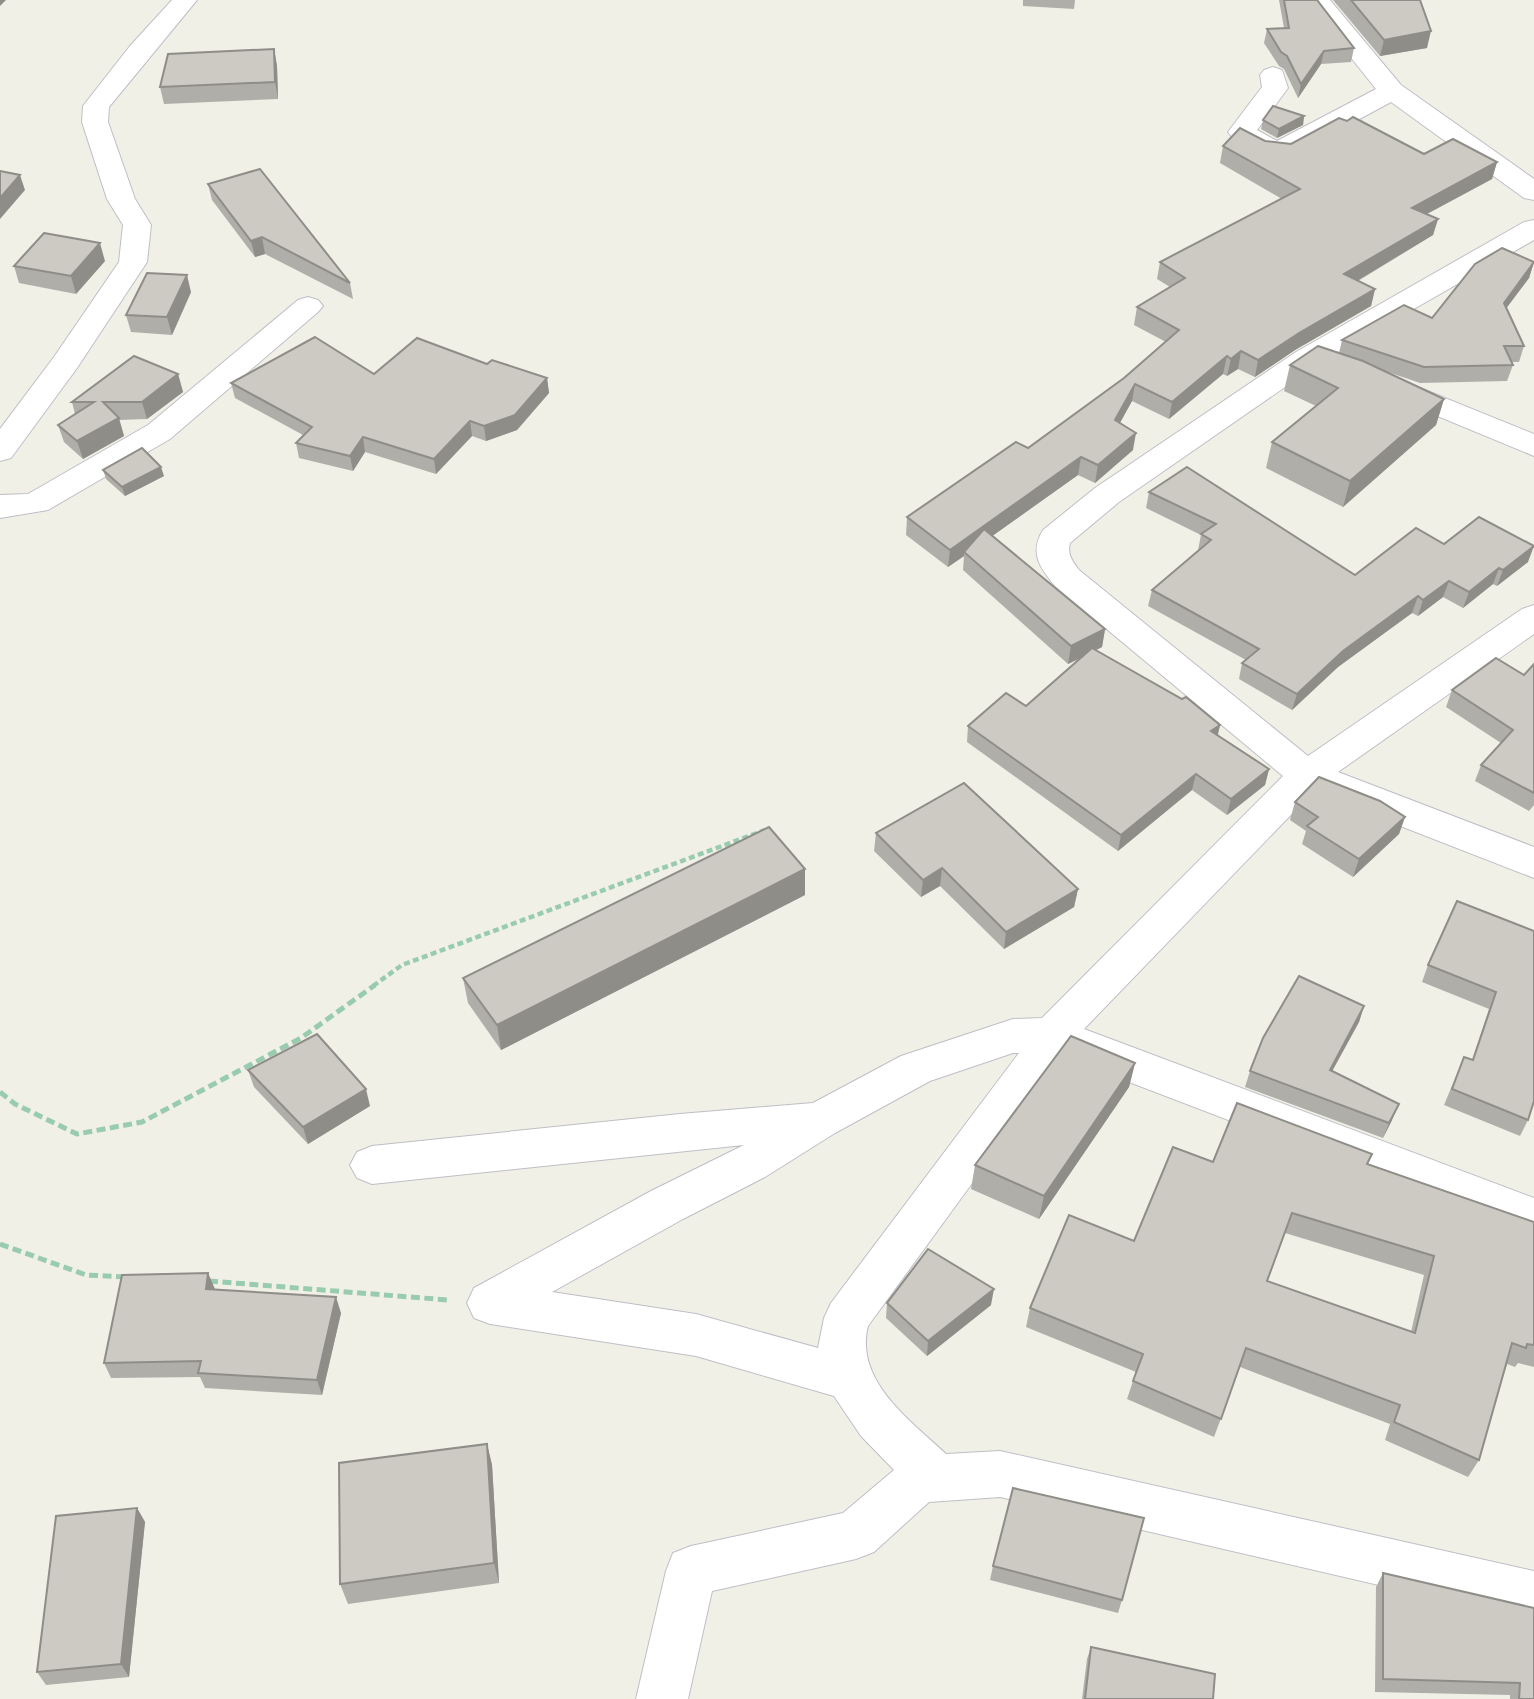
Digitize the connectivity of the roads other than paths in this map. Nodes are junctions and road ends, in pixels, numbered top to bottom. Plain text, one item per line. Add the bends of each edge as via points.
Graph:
1 (185, 0) edge
2 (1317, 0) edge
3 (1273, 75) dead end
4 (1392, 91) junction
5 (1534, 192) edge
6 (1534, 228) edge
7 (308, 306) dead end
8 (1307, 358) junction
9 (1534, 446) edge
10 (0, 451) edge
11 (0, 506) edge
12 (1534, 617) edge
13 (1307, 775) junction
14 (1534, 863) edge
15 (1052, 1035) junction
16 (820, 1120) junction
17 (372, 1165) dead end
18 (1534, 1218) edge
19 (850, 1379) junction
20 (937, 1478) junction
21 (1534, 1596) edge
22 (663, 1699) edge

1 - 10 street via 96,106 95,122 121,199 137,225 133,261
2 - 4 street
3 - 4 street via 1275,88 1241,132 1278,152
4 - 5 street
6 - 8 street
7 - 11 street via 159,432 37,503
8 - 9 street via 1389,384
8 - 13 street via 1107,495 1055,538 1052,549 1055,563 1067,578
12 - 13 street
13 - 14 street
13 - 15 street
15 - 16 street via 1013,1036 916,1068
15 - 18 street
15 - 19 street via 1033,1068 847,1318 841,1349
16 - 17 street
16 - 19 street via 750,1164 490,1303 696,1335
19 - 20 street via 875,1418
20 - 21 street via 1000,1474
20 - 22 street via 919,1479 856,1535 691,1572

